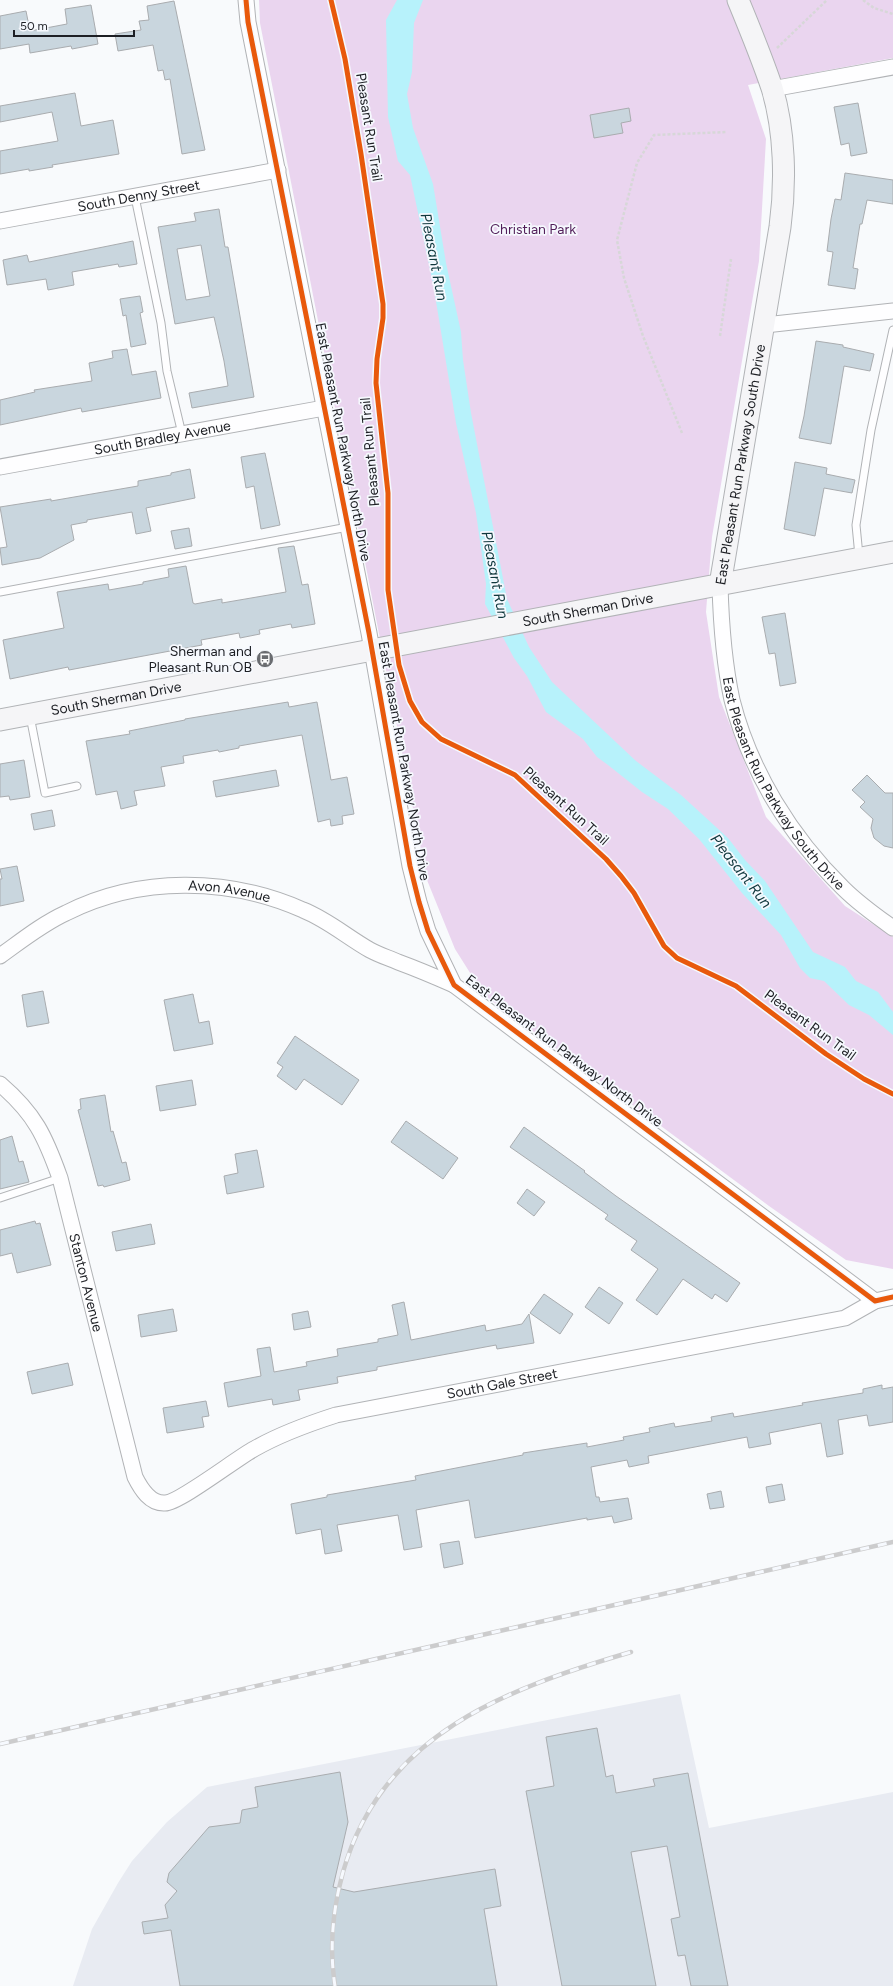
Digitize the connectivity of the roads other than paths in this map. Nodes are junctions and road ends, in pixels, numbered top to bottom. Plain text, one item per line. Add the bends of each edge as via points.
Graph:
1 (246, 0) edge
2 (738, 0) edge
3 (893, 67) edge
4 (772, 89) junction
5 (278, 170) junction
6 (135, 196) junction
7 (0, 221) edge
8 (893, 311) edge
9 (765, 325) junction
10 (893, 330) edge
11 (324, 408) junction
12 (182, 434) junction
13 (0, 467) edge
14 (348, 527) junction
15 (893, 552) edge
16 (859, 558) junction
17 (720, 585) junction
18 (0, 592) edge
19 (372, 651) junction
20 (30, 714) junction
21 (0, 720) edge
22 (77, 786) dead end
23 (893, 928) edge
24 (0, 956) edge
25 (454, 985) junction
26 (0, 1084) edge
27 (60, 1178) junction
28 (0, 1198) edge
29 (893, 1297) edge
30 (874, 1301) junction
31 (147, 1495) joint

1 - 5 street, East Pleasant Run Parkway North Drive via 248,22
2 - 4 main road, East Pleasant Run Parkway South Drive
3 - 4 street
4 - 9 main road, East Pleasant Run Parkway South Drive via 780,129 782,197 781,220
5 - 6 street, South Denny Street
5 - 11 street, East Pleasant Run Parkway North Drive
6 - 7 street, South Denny Street
6 - 12 lane via 161,323 167,371
8 - 9 street
9 - 17 main road, East Pleasant Run Parkway South Drive
10 - 16 lane via 871,430 856,524
11 - 12 street, South Bradley Avenue
11 - 14 street, East Pleasant Run Parkway North Drive
12 - 13 street, South Bradley Avenue
14 - 18 lane
14 - 19 street, East Pleasant Run Parkway North Drive
15 - 16 main road, South Sherman Drive
16 - 17 main road, South Sherman Drive
17 - 19 main road, South Sherman Drive
17 - 23 street, East Pleasant Run Parkway South Drive via 725,653 732,699 760,775 783,814 823,868 850,894
19 - 20 main road, South Sherman Drive
19 - 25 street, East Pleasant Run Parkway North Drive via 415,888 428,931
20 - 21 main road, South Sherman Drive
20 - 22 lane via 45,793
24 - 25 street, Avon Avenue via 54,919 95,900 153,887 203,886 240,890 279,900 334,926 371,950
25 - 30 street, East Pleasant Run Parkway North Drive
26 - 27 street, Stanton Avenue via 27,1110 40,1128
27 - 28 lane
27 - 31 street, Stanton Avenue via 135,1477
29 - 30 street
30 - 31 street, South Gale Street via 845,1318 336,1415 295,1429 255,1448 167,1504 158,1503

